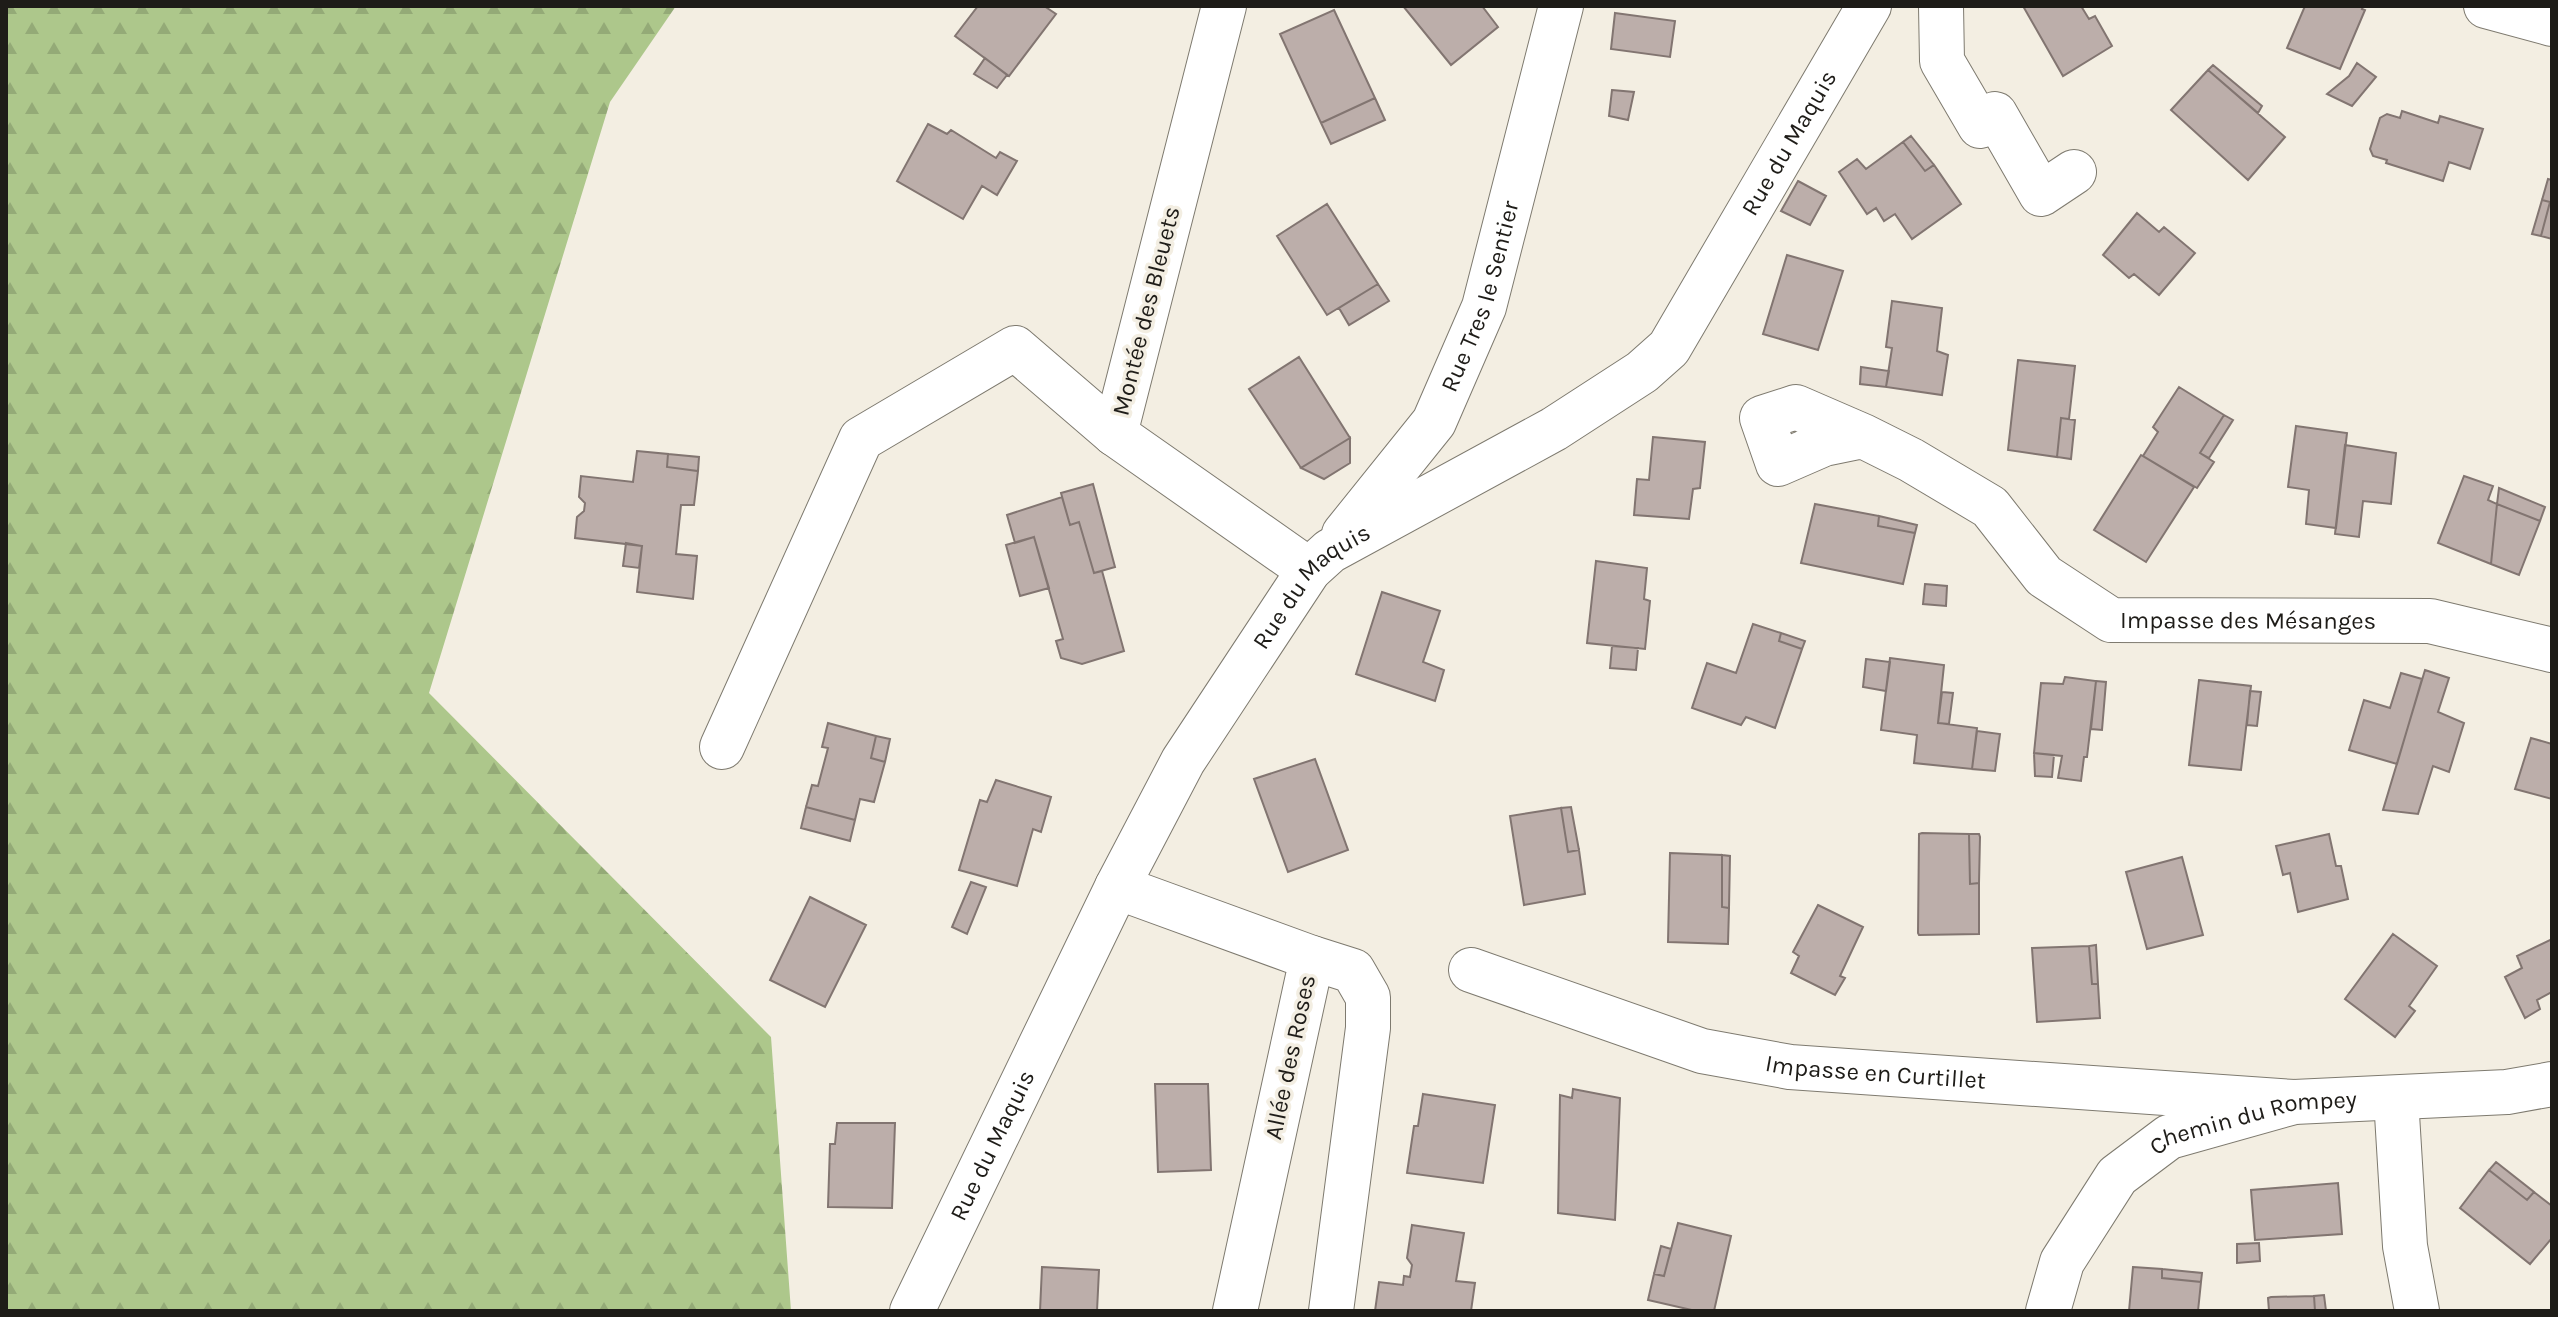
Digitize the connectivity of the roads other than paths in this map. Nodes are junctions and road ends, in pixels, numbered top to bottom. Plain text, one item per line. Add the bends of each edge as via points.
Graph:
1 (1224, 6) edge
2 (1561, 6) edge
3 (1869, 6) edge
4 (1941, 6) edge
5 (2486, 6) edge
6 (2552, 24) edge
7 (2074, 172) dead end
8 (1115, 434) junction
9 (1863, 436) dead end
10 (1320, 560) junction
11 (2552, 650) edge
12 (722, 747) dead end
13 (1117, 887) junction
14 (1312, 958) junction
15 (1471, 970) dead end
16 (2552, 1084) edge
17 (2396, 1098) junction
18 (2294, 1102) junction
19 (912, 1311) edge
20 (1235, 1311) edge
21 (1331, 1311) edge
22 (2048, 1311) edge
23 (2417, 1311) edge

1 - 8 street, Montée des Bleuets
2 - 10 street, Rue Tres le Sentier via 1484,307 1434,422
3 - 10 street, Rue du Maquis via 1669,348 1642,372 1554,429
4 - 7 street via 1942,61 1980,126 1995,114 2041,194
5 - 6 street
8 - 10 street, Montée des Bleuets
8 - 12 street via 1015,348 861,439
9 - 11 street, Impasse des Mésanges via 1990,507 2044,576 2111,620 2430,621
10 - 13 street, Rue du Maquis via 1183,761
13 - 14 street, Allée des Roses
13 - 19 street, Rue du Maquis
14 - 20 street, Allée des Roses
14 - 21 street via 1353,971 1368,997
15 - 18 street, Impasse en Curtillet via 1702,1051 1790,1067
16 - 17 street, Chemin du Rompey
17 - 18 street, Chemin du Rompey
17 - 23 street via 2405,1246
18 - 22 street, Chemin du Rompey via 2169,1137 2117,1176 2062,1262

